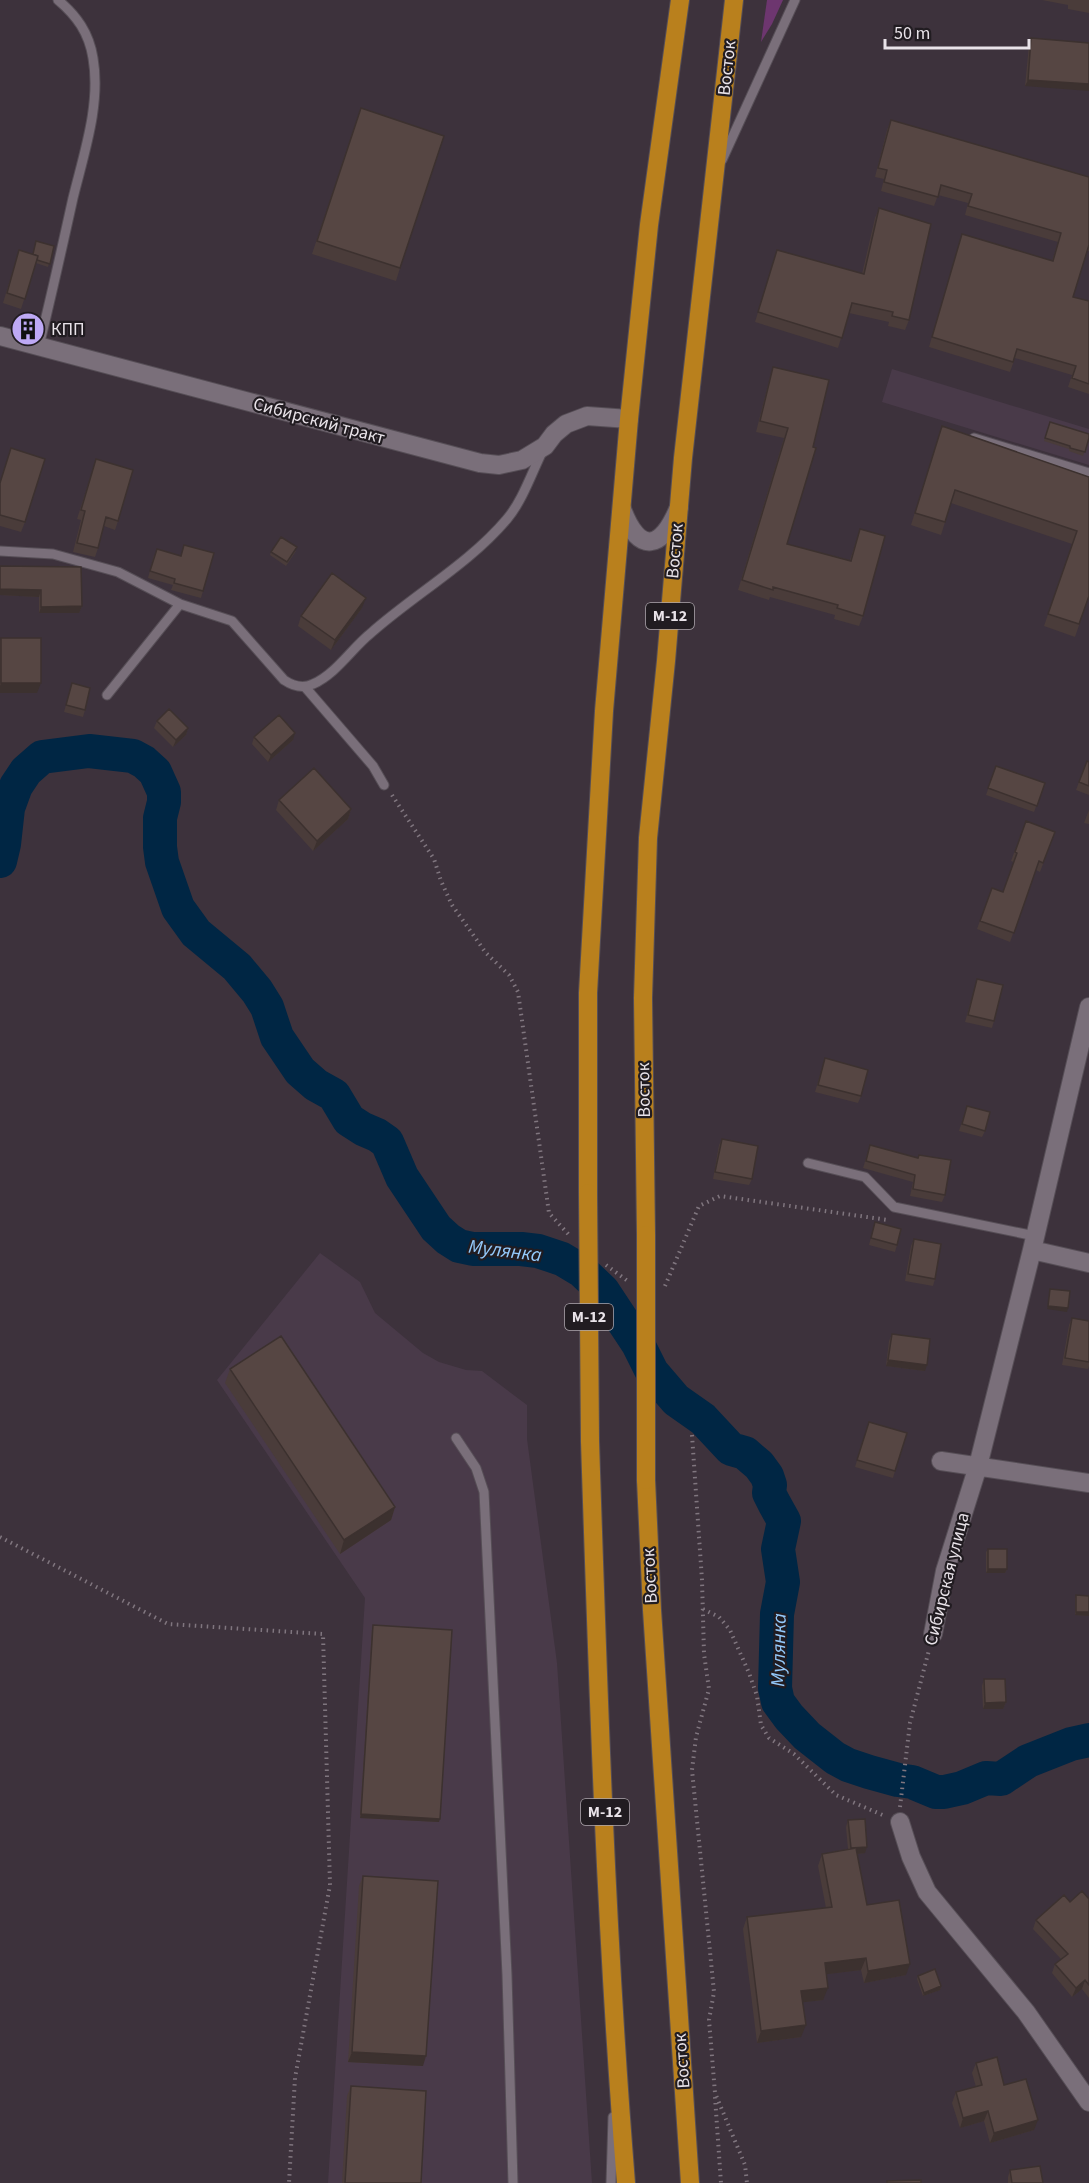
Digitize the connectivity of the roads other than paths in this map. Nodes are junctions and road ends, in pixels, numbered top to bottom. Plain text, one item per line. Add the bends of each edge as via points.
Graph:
1 (58, 0) edge
2 (680, 0) edge
3 (734, 0) edge
4 (795, 0) edge
5 (715, 176) junction
6 (0, 336) edge
7 (39, 346) junction
8 (629, 419) junction
9 (960, 433) edge
10 (545, 446) junction
11 (1089, 473) edge
12 (679, 505) junction
13 (622, 509) junction
14 (0, 551) edge
15 (180, 604) junction
16 (305, 687) junction
17 (107, 695) dead end
18 (384, 785) dead end
19 (1089, 1007) edge
20 (808, 1163) dead end
21 (1033, 1243) junction
22 (1089, 1263) edge
23 (456, 1438) dead end
24 (940, 1461) dead end
25 (978, 1466) junction
26 (1089, 1483) edge
27 (933, 1634) road end
28 (899, 1819) road end
29 (616, 2055) junction
30 (1089, 2102) edge
31 (513, 2183) edge
32 (611, 2183) edge
33 (626, 2183) edge
34 (690, 2183) edge

1 - 7 lane via 84,28 93,57 95,87 85,148
2 - 8 highway, М-12 via 649,225
3 - 5 highway, Восток / М-12
4 - 5 lane
5 - 12 highway, Восток / М-12
6 - 7 street, Сибирский тракт
7 - 10 street, Сибирский тракт via 480,463 499,465 522,460
8 - 10 street, Сибирский тракт via 587,416 567,424
8 - 13 highway, М-12
9 - 11 lane
10 - 16 lane via 517,504 497,530 369,634 319,681
12 - 13 street via 666,533 650,542 636,536
12 - 34 highway, Восток / М-12, bridge via 648,838 643,998 646,1480
13 - 29 highway, М-12, bridge via 604,711 588,1004 590,1441
14 - 15 lane via 53,554 118,572
15 - 16 lane via 232,621 284,680
15 - 17 lane
16 - 18 lane via 373,766
19 - 21 street, Сибирская улица
20 - 21 lane via 865,1177 894,1206
21 - 22 street
21 - 25 street, Сибирская улица
23 - 31 lane via 476,1468 484,1492
24 - 25 street
25 - 26 street
25 - 27 street, Сибирская улица via 945,1571
28 - 30 street via 927,1892 1026,2012
29 - 32 lane
29 - 33 highway, М-12

